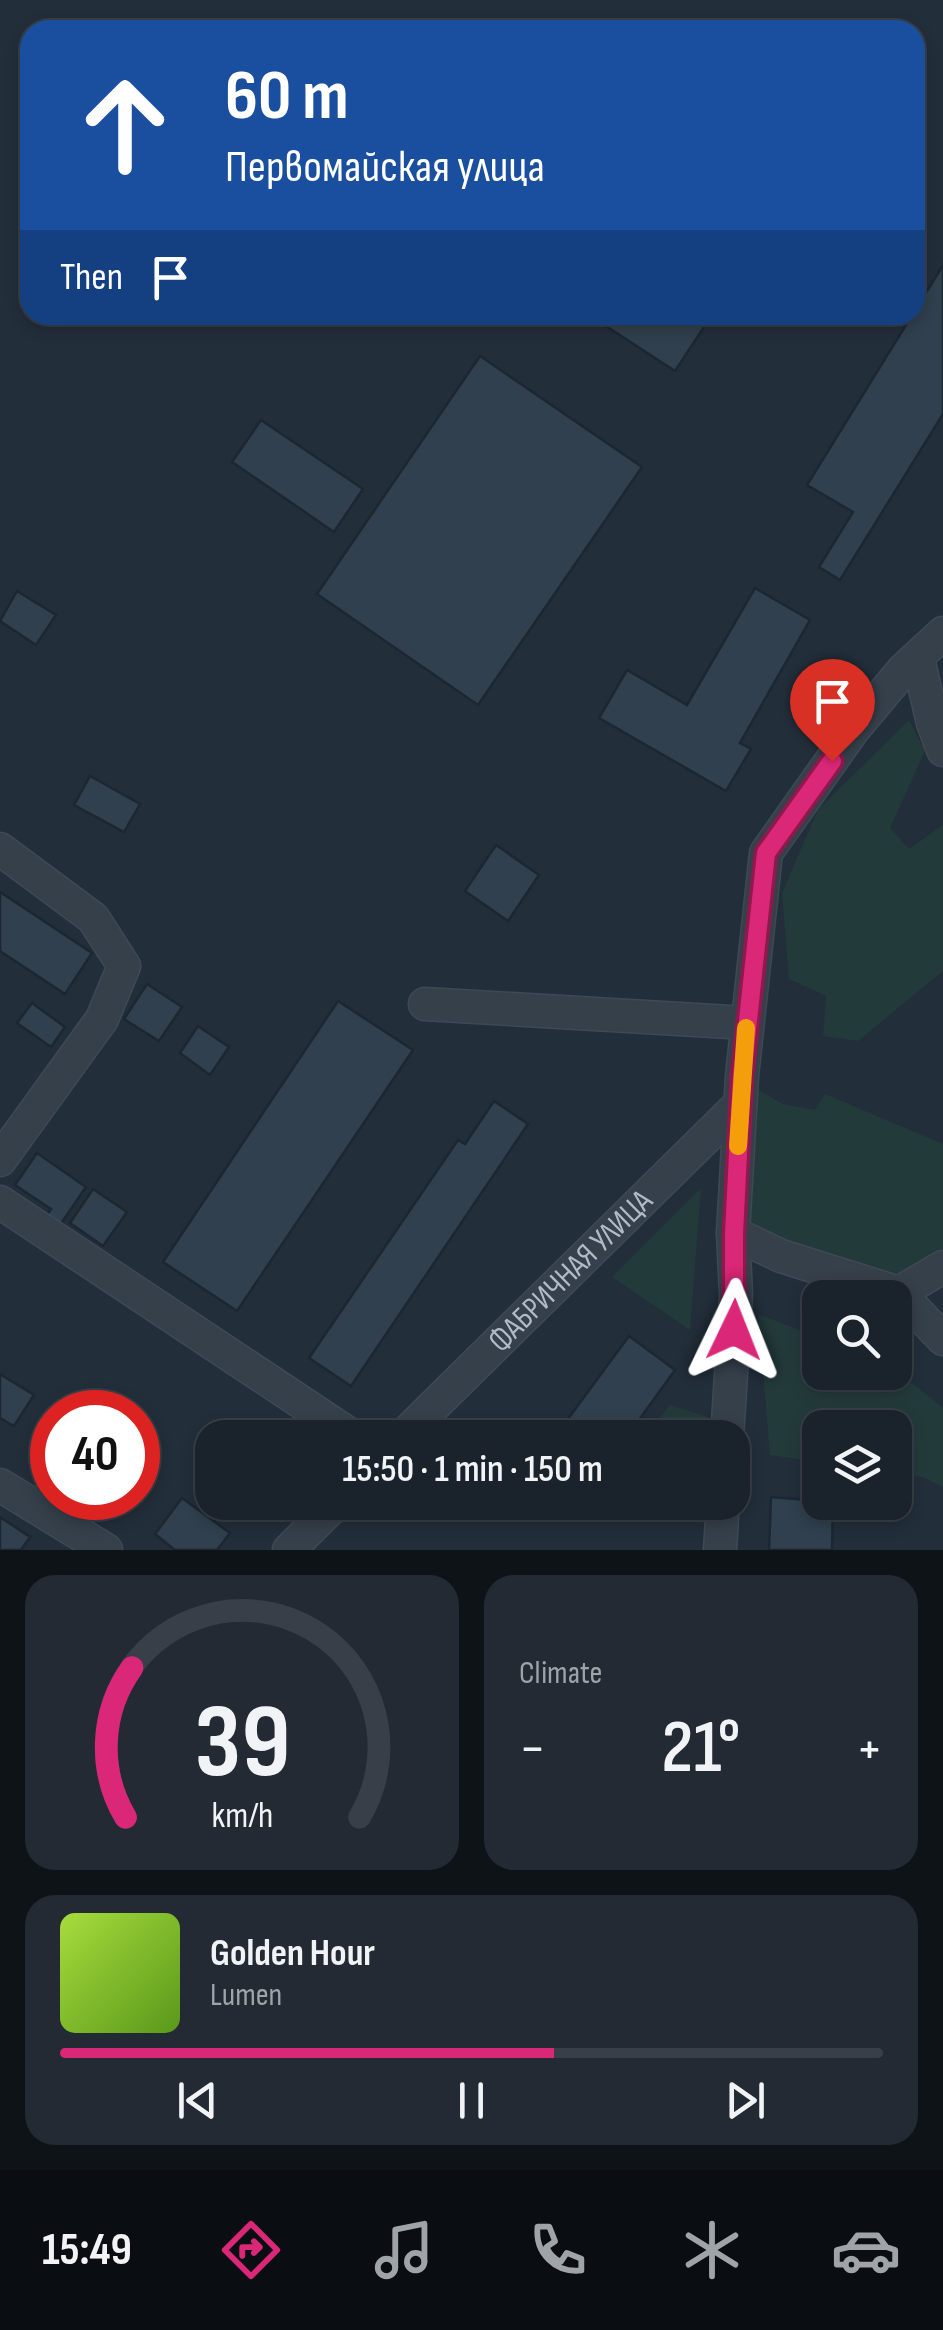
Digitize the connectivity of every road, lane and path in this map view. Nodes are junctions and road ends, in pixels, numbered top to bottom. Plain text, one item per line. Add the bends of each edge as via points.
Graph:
1 (943, 634) edge
2 (918, 658) junction
3 (943, 750) edge
4 (0, 849) edge
5 (425, 1004) dead end
6 (747, 1023) junction
7 (740, 1104) junction
8 (0, 1160) edge
9 (0, 1202) edge
10 (734, 1233) junction
11 (943, 1266) edge
12 (858, 1280) edge
13 (912, 1285) edge
14 (912, 1306) edge
15 (943, 1339) edge
16 (329, 1420) edge
17 (419, 1420) edge
18 (728, 1420) edge
19 (0, 1485) edge
20 (319, 1520) edge
21 (722, 1520) edge
22 (106, 1550) edge
23 (289, 1550) edge
24 (720, 1550) edge

1 - 2 street
2 - 3 street
2 - 6 street via 854,730 766,853
4 - 8 street via 92,918 124,966 102,1019
5 - 6 street
6 - 7 street
7 - 10 street
7 - 17 street, ФАБРИЧНАЯ УЛИЦА
9 - 16 street
10 - 12 street
10 - 18 street
11 - 13 street
14 - 15 street
19 - 22 street
20 - 23 street
21 - 24 street

